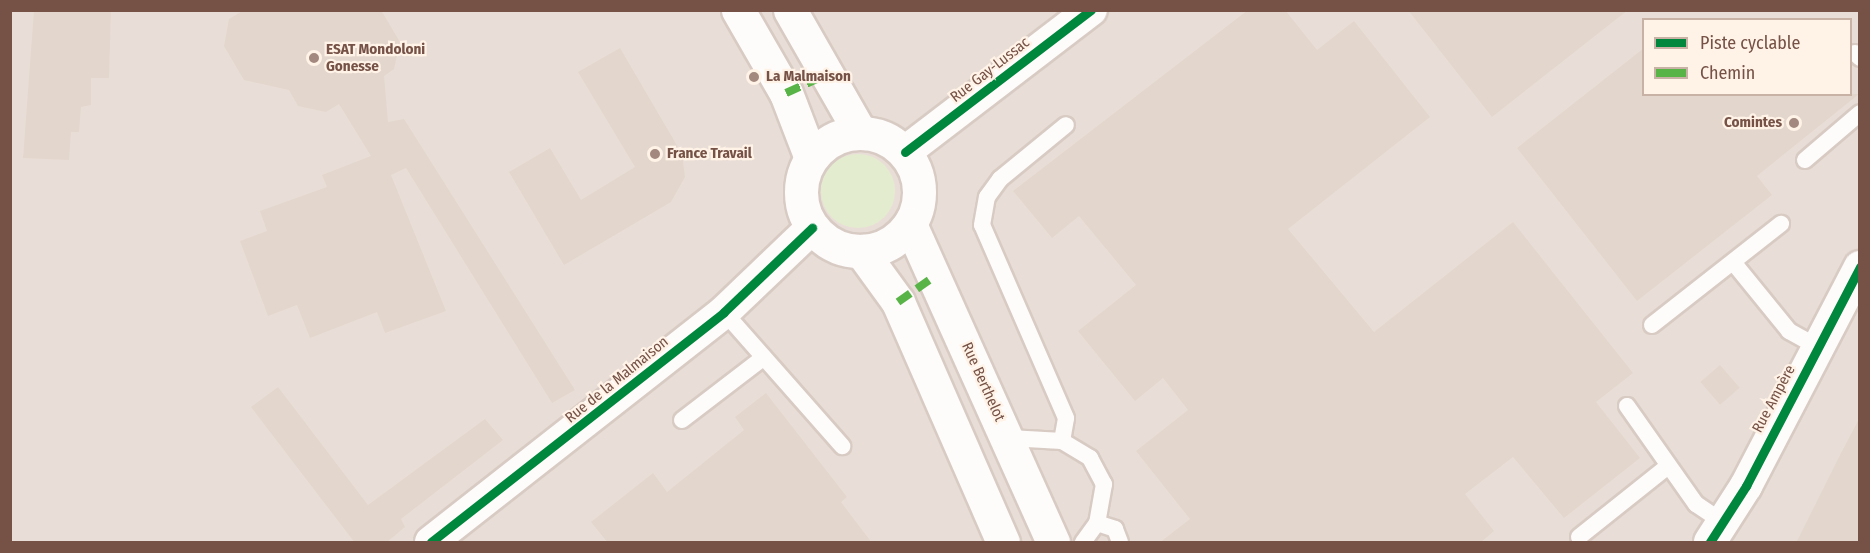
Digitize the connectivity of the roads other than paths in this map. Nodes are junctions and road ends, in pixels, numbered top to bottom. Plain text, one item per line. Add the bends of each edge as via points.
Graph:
1 (738, 10) edge
2 (790, 10) edge
3 (1091, 10) edge
4 (1860, 113) edge
5 (1066, 125) dead end
6 (860, 132) junction
7 (905, 152) junction
8 (811, 158) junction
9 (1805, 160) dead end
10 (910, 224) junction
11 (1781, 224) dead end
12 (812, 228) junction
13 (861, 251) junction
14 (1733, 262) junction
15 (1860, 267) edge
16 (724, 312) junction
17 (1652, 325) dead end
18 (1818, 347) junction
19 (764, 357) junction
20 (1627, 406) dead end
21 (682, 420) dead end
22 (1009, 438) junction
23 (1062, 441) junction
24 (842, 446) dead end
25 (1668, 466) junction
26 (1097, 523) junction
27 (1717, 536) edge
28 (1579, 537) dead end
29 (431, 543) edge
30 (1003, 543) edge
31 (1053, 543) edge
32 (1083, 543) edge
33 (1120, 543) edge

1 - 8 main road via 786,93
2 - 6 main road
3 - 7 street, Rue Gay-Lussac
4 - 9 lane
5 - 23 lane via 1000,178 987,197 982,225 1066,418
6 - 7 main road via 881,135
6 - 8 main road via 836,137
7 - 10 main road via 919,179
8 - 12 main road via 801,189
10 - 13 main road via 889,244
10 - 22 main road, Rue Berthelot
11 - 14 lane
12 - 13 main road via 830,243
12 - 16 street, Rue de la Malmaison via 777,267
13 - 30 main road via 898,302
14 - 17 lane
14 - 18 lane via 1789,331
15 - 18 street, Rue Ampère
16 - 19 lane
16 - 29 street, Rue de la Malmaison
18 - 27 street, Rue Ampère
19 - 21 lane
19 - 24 lane
20 - 25 lane
22 - 23 lane
22 - 31 main road, Rue Berthelot
23 - 26 lane via 1090,458 1104,484
25 - 27 lane
25 - 28 lane
26 - 32 lane
26 - 33 lane via 1115,529

